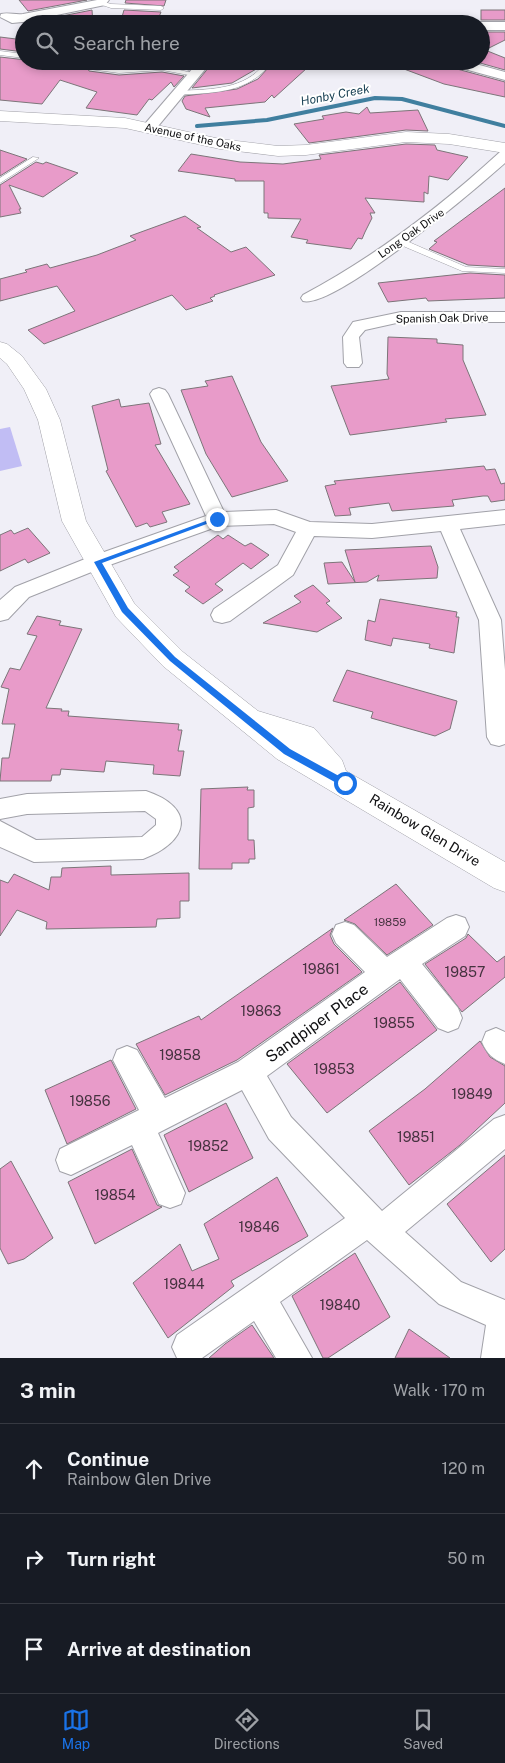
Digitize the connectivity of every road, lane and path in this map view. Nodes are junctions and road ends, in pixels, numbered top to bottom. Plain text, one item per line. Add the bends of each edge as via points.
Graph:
1 (61, 0) edge
2 (102, 1) edge
3 (161, 8) dead end
4 (36, 15) edge
5 (2, 17) edge
6 (15, 19) edge
7 (490, 26) edge
8 (505, 26) edge
9 (0, 53) edge
10 (15, 55) edge
11 (110, 70) edge
12 (134, 70) edge
13 (173, 70) edge
14 (198, 70) edge
15 (263, 70) edge
16 (483, 70) edge
17 (194, 74) junction
18 (505, 76) edge
19 (177, 94) junction
20 (0, 116) edge
21 (149, 128) junction
22 (505, 148) edge
23 (505, 155) edge
24 (35, 158) dead end
25 (0, 181) edge
26 (399, 241) junction
27 (505, 271) edge
28 (309, 298) dead end
29 (505, 316) edge
30 (0, 348) edge
31 (353, 363) dead end
32 (159, 394) dead end
33 (505, 517) edge
34 (217, 519) junction
35 (447, 522) junction
36 (308, 530) junction
37 (97, 562) junction
38 (0, 613) edge
39 (222, 615) dead end
40 (499, 738) dead end
41 (0, 809) edge
42 (0, 832) edge
43 (505, 878) edge
44 (456, 927) dead end
45 (345, 934) dead end
46 (394, 968) junction
47 (448, 1018) dead end
48 (127, 1060) dead end
49 (248, 1072) junction
50 (149, 1121) junction
51 (505, 1130) edge
52 (72, 1160) dead end
53 (170, 1192) dead end
54 (375, 1226) junction
55 (259, 1298) junction
56 (504, 1317) edge
57 (189, 1347) dead end
58 (295, 1358) edge
59 (498, 1358) edge

1 - 5 street via 9,10
2 - 3 lane via 111,6
2 - 4 street
5 - 6 street
7 - 8 street
9 - 10 lane
11 - 12 lane
13 - 17 lane
14 - 17 street
15 - 19 lane via 241,84 213,91
16 - 18 street
17 - 19 street
19 - 21 street
20 - 21 street, Avenue of the Oaks via 109,122
21 - 22 street, Avenue of the Oaks via 214,143 280,151 409,138 443,138
23 - 26 street, Long Oak Drive via 464,194
24 - 25 lane
26 - 27 lane via 465,269
26 - 28 street, Long Oak Drive via 338,283
29 - 31 street, Spanish Oak Drive via 401,317 360,326 351,337
30 - 37 street, Rainbow Glen Drive via 15,360 35,388 49,420 74,521
32 - 34 street
33 - 35 street
34 - 36 street via 276,517
34 - 37 street
35 - 36 street via 372,531
35 - 40 street via 490,620
36 - 39 street via 286,570
37 - 38 street via 22,592
37 - 43 street, Rainbow Glen Drive via 125,610 172,659 244,718 287,751
41 - 42 street via 27,804 146,801 158,804 167,813 169,824 166,836 143,848 34,851 5,838
44 - 46 street, Sandpiper Place
45 - 46 street
46 - 47 street
46 - 49 street, Sandpiper Place
48 - 50 street
49 - 50 street, Sandpiper Place
49 - 54 street via 280,1128
50 - 52 street, Sandpiper Place
50 - 53 street
51 - 54 street
54 - 55 street
54 - 56 street via 450,1293
55 - 57 street
55 - 58 street
56 - 59 street

